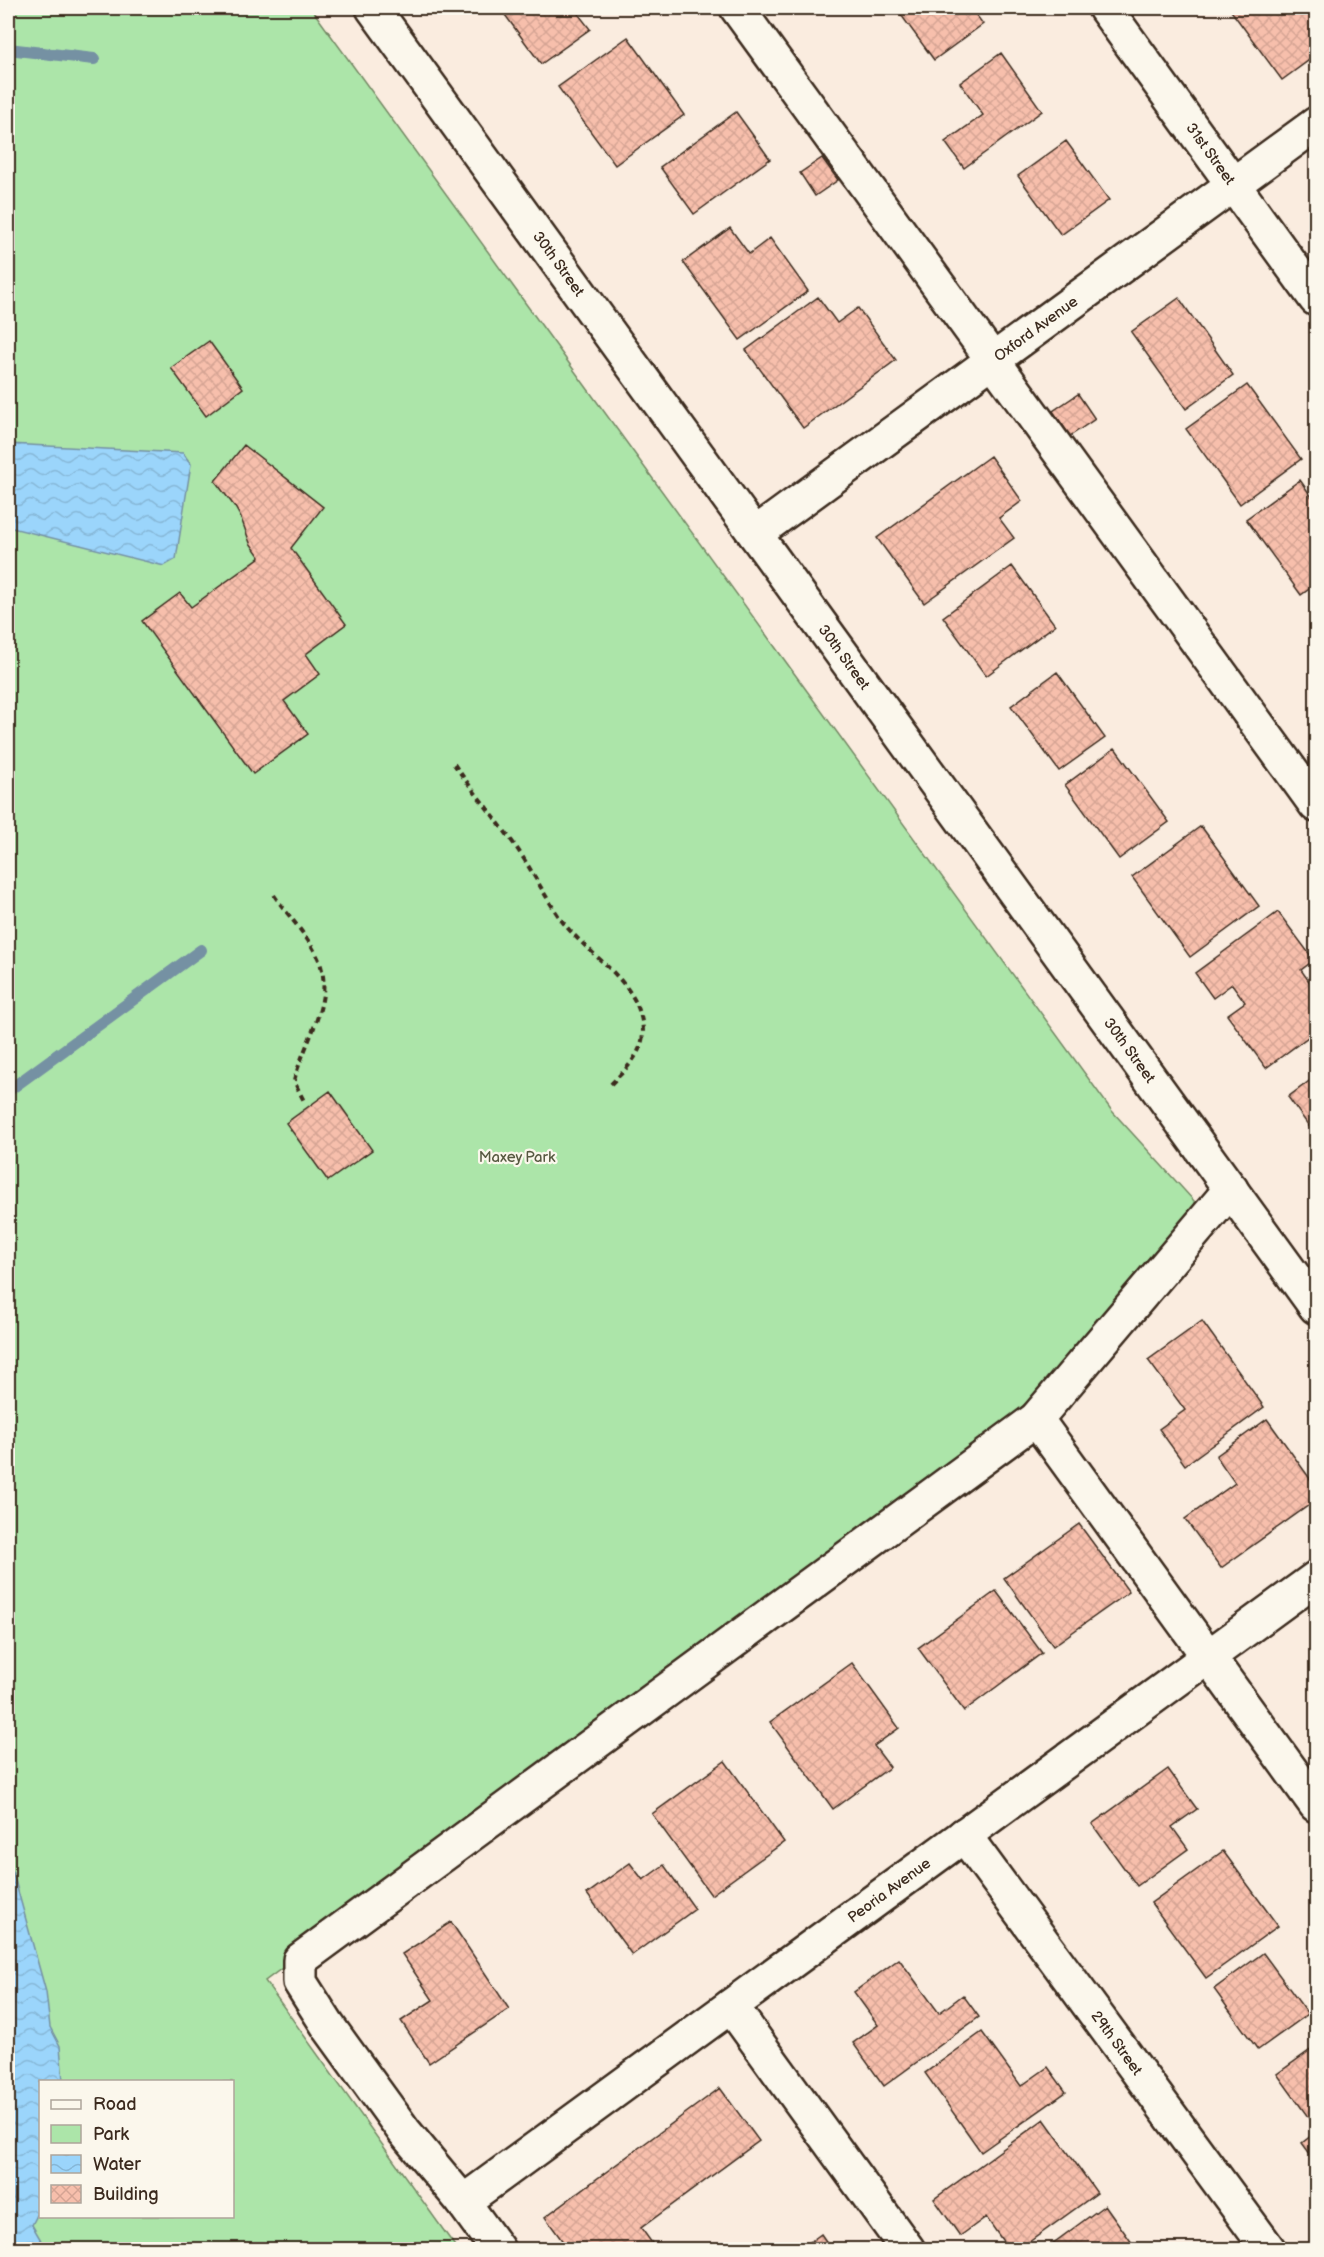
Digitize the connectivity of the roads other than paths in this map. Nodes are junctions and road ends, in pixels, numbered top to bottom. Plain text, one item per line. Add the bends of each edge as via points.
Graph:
1 (373, 8) edge
2 (737, 8) edge
3 (1105, 8) edge
4 (1317, 124) edge
5 (1233, 184) junction
6 (1317, 299) edge
7 (993, 360) junction
8 (754, 534) junction
9 (1317, 805) edge
10 (1231, 1189) junction
11 (1317, 1307) edge
12 (1036, 1419) junction
13 (1317, 1578) edge
14 (1209, 1657) junction
15 (1317, 1805) edge
16 (964, 1835) junction
17 (731, 2006) junction
18 (463, 2202) junction
19 (498, 2250) edge
20 (908, 2250) edge
21 (1269, 2250) edge

1 - 8 street, 30th Street
2 - 7 street
3 - 5 street, 31st Street
4 - 5 street, Oxford Avenue
5 - 6 street, 31st Street
5 - 7 street, Oxford Avenue
7 - 8 street, Oxford Avenue
7 - 9 street
8 - 10 street, 30th Street
10 - 11 street, 30th Street
10 - 12 street
12 - 14 street
12 - 18 street via 300,1960 300,1982 328,2026 404,2131
13 - 14 street, Peoria Avenue
14 - 15 street
14 - 16 street, Peoria Avenue
16 - 17 street, Peoria Avenue
16 - 21 street, 29th Street
17 - 18 street, Peoria Avenue
17 - 20 street
18 - 19 street

